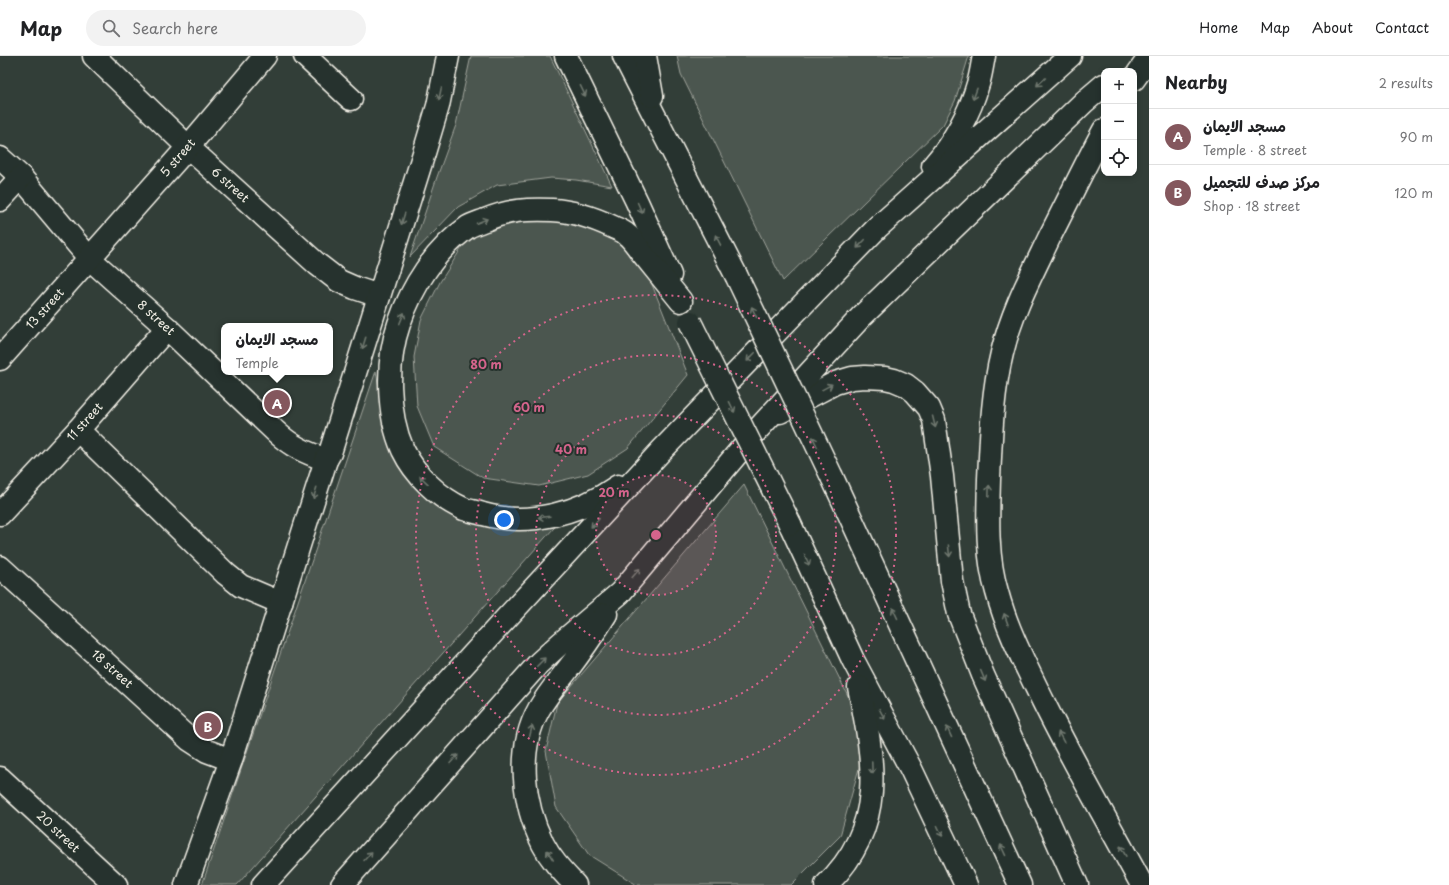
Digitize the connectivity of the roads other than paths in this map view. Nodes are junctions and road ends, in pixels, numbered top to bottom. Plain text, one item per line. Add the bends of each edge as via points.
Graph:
1 (94, 56) edge
2 (265, 56) edge
3 (305, 56) edge
4 (448, 56) edge
5 (566, 56) edge
6 (624, 56) edge
7 (645, 56) edge
8 (984, 56) edge
9 (1070, 56) edge
10 (1138, 56) edge
11 (1149, 58) edge
12 (1124, 68) edge
13 (1137, 75) edge
14 (1101, 88) edge
15 (351, 99) dead end
16 (661, 128) junction
17 (1101, 136) edge
18 (188, 147) junction
19 (0, 158) edge
20 (21, 177) junction
21 (0, 200) edge
22 (877, 228) junction
23 (90, 259) junction
24 (379, 296) junction
25 (681, 301) junction
26 (168, 328) junction
27 (0, 359) edge
28 (758, 428) junction
29 (78, 430) junction
30 (661, 451) junction
31 (326, 460) junction
32 (0, 514) edge
33 (0, 568) edge
34 (620, 593) junction
35 (281, 603) junction
36 (853, 660) junction
37 (231, 760) junction
38 (0, 778) edge
39 (116, 885) edge
40 (186, 885) edge
41 (263, 885) edge
42 (342, 885) edge
43 (575, 885) edge
44 (826, 885) edge
45 (966, 885) edge
46 (1020, 885) edge
47 (1077, 885) edge
48 (1142, 885) edge

1 - 18 main road, 6 street
2 - 18 main road, 5 street
3 - 15 main road
4 -> 24 main road via 438,106
5 -> 25 main road via 637,202
6 - 16 main road
7 - 16 main road
8 -> 22 main road via 969,109 952,140 910,194
9 -> 22 main road
10 - 12 main road
11 - 13 main road
14 - 28 main road via 861,317
46 -> 16 main road, bridge via 736,275
48 -> 17 main road via 1057,728 1012,636 991,568 989,539 992,420 996,386 1010,324 1023,291
18 - 23 main road, 5 street
18 - 24 main road, 6 street via 317,264 339,281
19 - 20 main road, 8 street
20 - 21 main road
20 - 23 main road, 8 street
22 -> 30 main road
23 - 26 main road, 8 street
23 - 27 main road, 13 street
24 -> 31 main road
30 -> 25 main road via 609,492 591,503 570,511 546,517 521,519 490,516 464,509 442,496 421,477 403,450 393,417 390,382 392,354 399,325 411,295 428,267 446,245 470,226 501,213 529,209 561,210 596,219 626,233
25 -> 36 main road, bridge
26 - 29 main road, 11 street
26 - 31 main road, 8 street via 287,442
34 -> 28 main road
28 -> 47 main road via 800,401 835,383 852,378 874,377 894,380 915,392 929,408 934,420 952,581 959,614 983,675
29 - 32 main road, 11 street
29 - 35 main road via 226,574 241,586
30 -> 41 main road
31 -> 35 main road
33 - 37 main road, 18 street via 190,740 207,751
42 -> 34 main road via 539,663
43 -> 34 main road via 557,866 543,845 533,820 525,771 527,746 539,709
35 - 37 main road
36 -> 44 main road via 870,742 871,799 864,827 852,854
36 -> 45 main road via 910,769
37 - 40 main road
38 - 39 main road, 20 street

